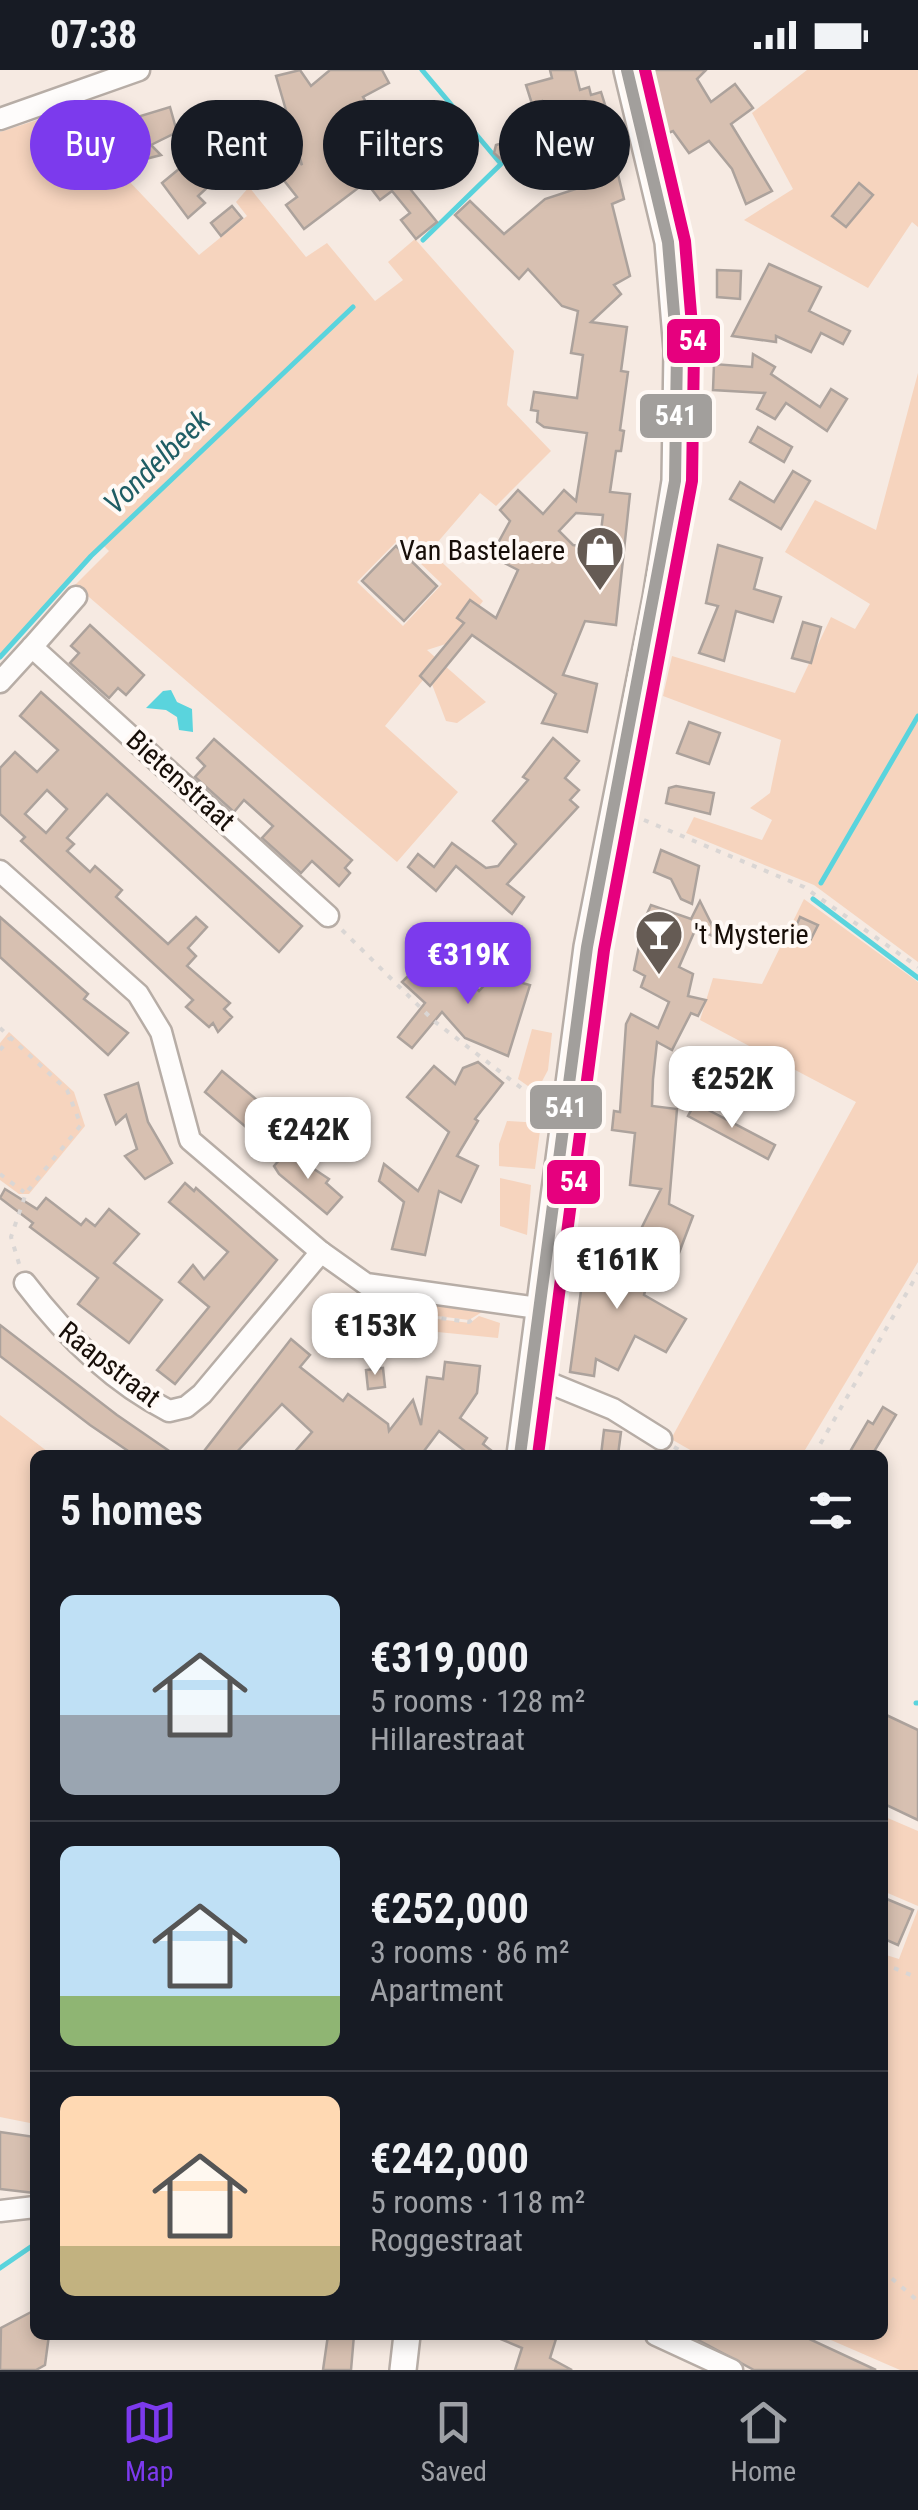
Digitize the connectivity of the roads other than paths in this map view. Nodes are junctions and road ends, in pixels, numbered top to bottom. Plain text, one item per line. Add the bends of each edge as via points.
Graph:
1 (139, 70) edge
2 (627, 70) edge
3 (0, 119) edge
4 (76, 597) dead end
5 (32, 646) junction
6 (0, 682) edge
7 (0, 871) edge
8 (328, 916) road end
9 (320, 1252) junction
10 (24, 1284) road end
11 (538, 1308) junction
12 (530, 1375) junction
13 (661, 1439) dead end
14 (521, 1450) edge
15 (30, 2208) edge
16 (0, 2211) edge
17 (406, 2340) edge
18 (667, 2340) edge
19 (402, 2370) edge
20 (732, 2370) edge

1 - 3 street
2 - 11 main road via 668,242 678,408 667,538 577,1014
4 - 5 street
5 - 6 street
5 - 8 street, Bietenstraat
7 - 9 street via 138,994 161,1032 190,1140
9 - 10 street, Raapstraat via 202,1394 169,1411 57,1325
9 - 11 street via 366,1284
11 - 12 main road
12 - 13 street via 553,1380
12 - 14 main road
15 - 16 street
17 - 19 main road
18 - 20 street

